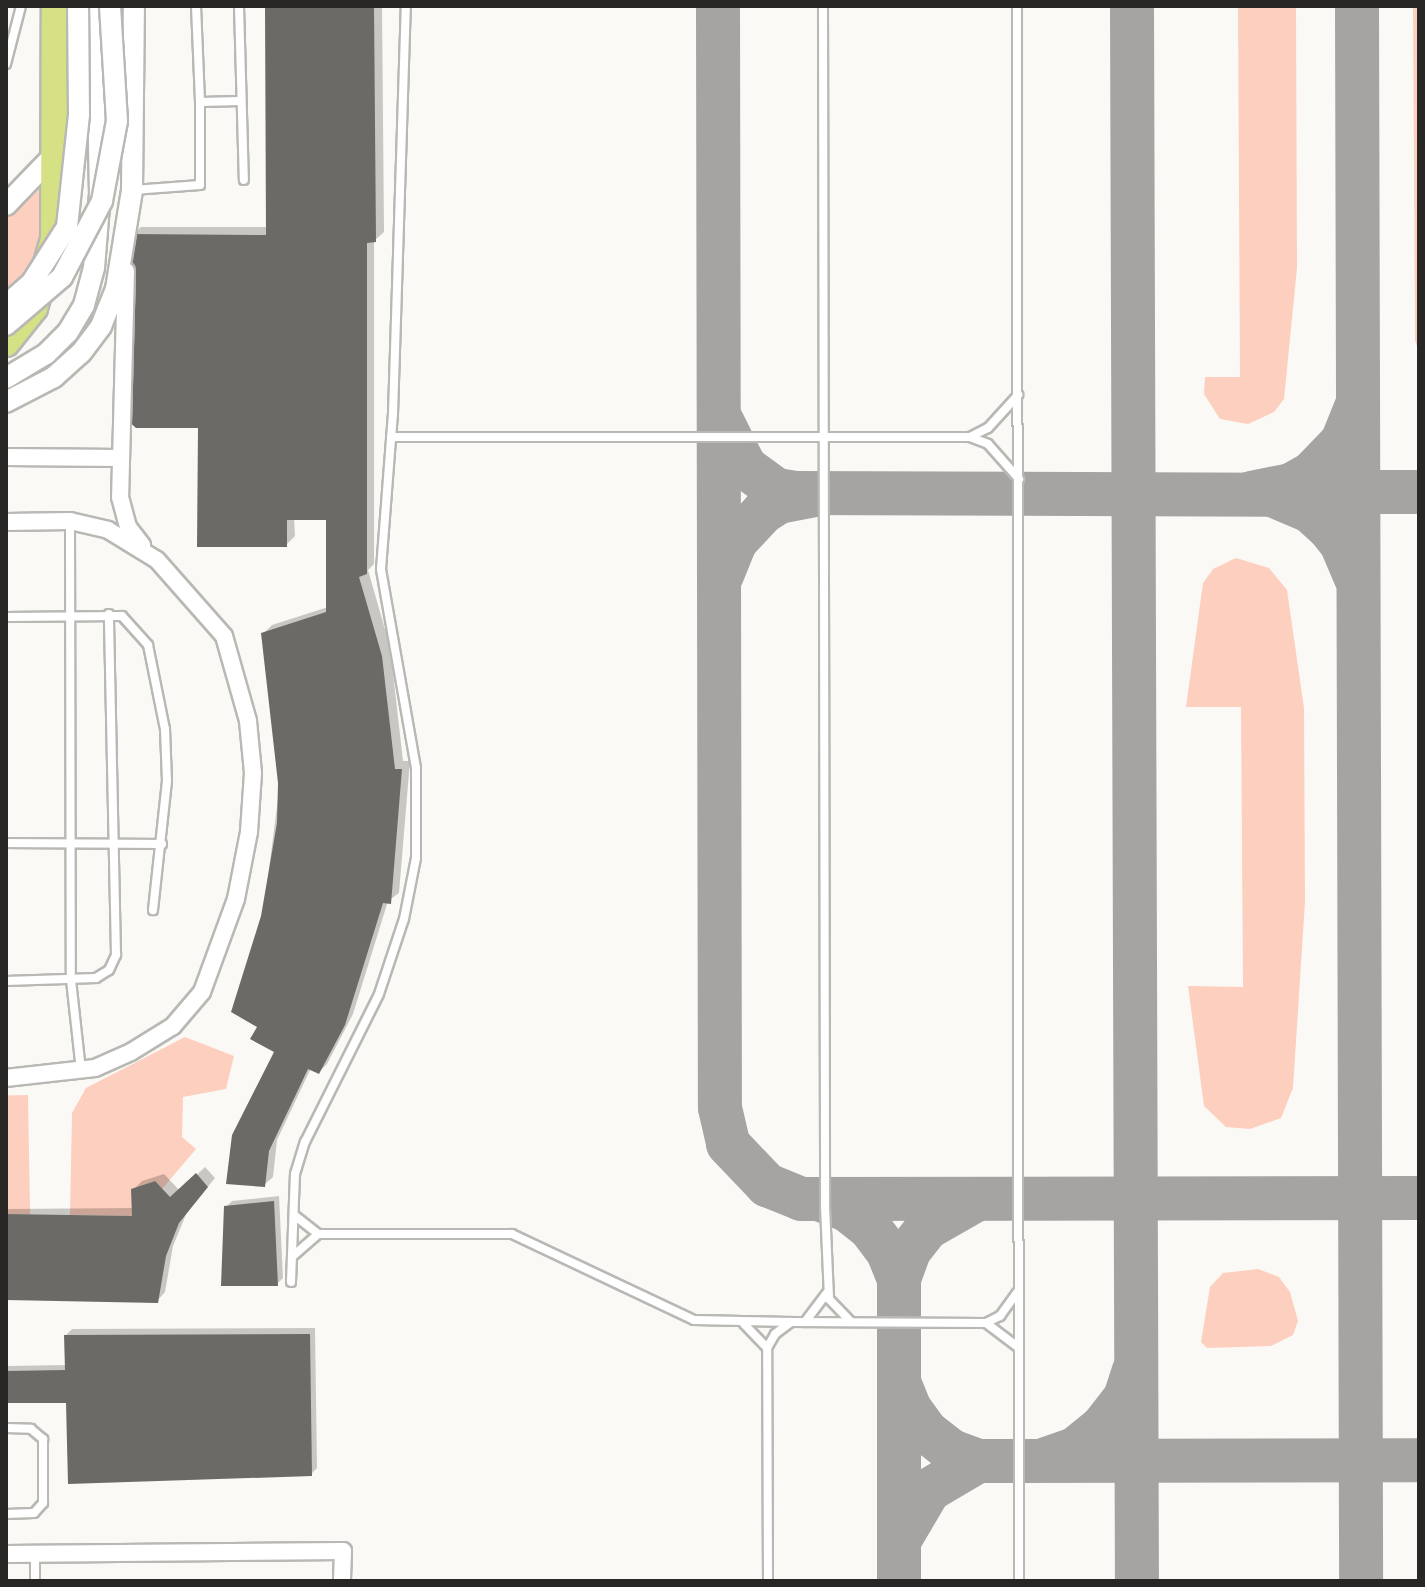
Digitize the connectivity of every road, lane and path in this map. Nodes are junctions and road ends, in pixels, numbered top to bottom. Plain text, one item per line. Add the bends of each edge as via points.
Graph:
1 (21, 6) edge
2 (55, 6) edge
3 (78, 6) edge
4 (96, 6) edge
5 (110, 6) edge
6 (134, 6) edge
7 (196, 6) edge
8 (239, 6) edge
9 (406, 6) edge
10 (823, 6) edge
11 (1017, 6) edge
12 (6, 64) edge
13 (241, 101) junction
14 (200, 102) junction
15 (55, 154) junction
16 (244, 180) dead end
17 (132, 190) junction
18 (6, 205) edge
19 (127, 226) junction
20 (6, 305) edge
21 (6, 325) edge
22 (6, 343) edge
23 (6, 378) edge
24 (1019, 394) junction
25 (6, 402) edge
26 (391, 437) junction
27 (970, 437) junction
28 (825, 439) junction
29 (6, 457) edge
30 (120, 458) junction
31 (1019, 480) junction
32 (70, 521) junction
33 (6, 522) edge
34 (157, 560) junction
35 (109, 614) junction
36 (68, 615) junction
37 (6, 617) edge
38 (6, 843) edge
39 (71, 844) junction
40 (114, 844) junction
41 (162, 844) junction
42 (153, 910) dead end
43 (71, 980) junction
44 (6, 981) edge
45 (81, 1070) junction
46 (6, 1078) edge
47 (294, 1215) junction
48 (318, 1234) junction
49 (292, 1257) junction
50 (291, 1282) dead end
51 (1019, 1288) junction
52 (828, 1289) junction
53 (791, 1322) junction
54 (805, 1322) junction
55 (851, 1322) junction
56 (986, 1323) junction
57 (743, 1324) junction
58 (767, 1348) junction
59 (1018, 1348) junction
60 (6, 1428) edge
61 (6, 1514) edge
62 (6, 1554) edge
63 (35, 1554) junction
64 (35, 1581) edge
65 (342, 1581) edge
66 (768, 1581) edge
67 (1019, 1581) edge

1 - 12 lane
2 - 15 highway
3 - 20 street, bridge via 79,115 67,227 39,274
4 - 23 street via 100,193 94,268 84,305 68,332 46,354
5 - 21 street, bridge via 117,121 102,201 62,277
6 - 17 street
7 - 14 lane
8 - 13 lane
9 - 26 lane
10 - 28 lane
11 - 24 lane
13 - 14 lane
13 - 16 lane
14 - 17 lane via 200,185
15 - 18 street
15 - 22 highway via 54,239 44,280 34,308
17 - 19 street
19 - 25 street via 116,289 101,326 54,377
19 - 30 street
24 - 27 lane via 988,428
24 - 31 lane
26 - 28 lane
26 - 47 lane via 382,591 416,768 416,858 404,919 379,994 305,1142 295,1174
27 - 28 lane
27 - 31 lane via 988,444
28 - 52 lane
29 - 30 street
30 - 34 street via 122,514
31 - 51 lane
32 - 33 street
32 - 34 street via 108,530
32 - 36 lane
34 - 45 street via 224,636 248,721 253,773 249,832 229,922 202,992 173,1026 131,1052
35 - 36 lane
35 - 40 lane
35 - 41 lane via 122,616 141,632 154,666 167,781
36 - 37 lane
36 - 39 lane
38 - 39 lane
39 - 40 lane
39 - 43 lane
40 - 41 lane
40 - 43 lane via 114,963 104,976
41 - 42 lane
43 - 44 lane
43 - 45 lane
45 - 46 street
47 - 48 lane
47 - 49 lane
48 - 49 lane
48 - 57 lane via 512,1234 694,1320
49 - 50 lane
51 - 56 lane via 1012,1305
51 - 59 lane
52 - 54 lane via 819,1309
52 - 55 lane via 836,1310
53 - 54 lane
53 - 57 lane
53 - 58 lane
54 - 55 lane
55 - 56 lane
56 - 59 lane
57 - 58 lane
58 - 66 lane
59 - 67 lane
60 - 61 lane via 41,1435 43,1503 34,1513
62 - 63 street
63 - 64 lane
63 - 65 street via 343,1551

